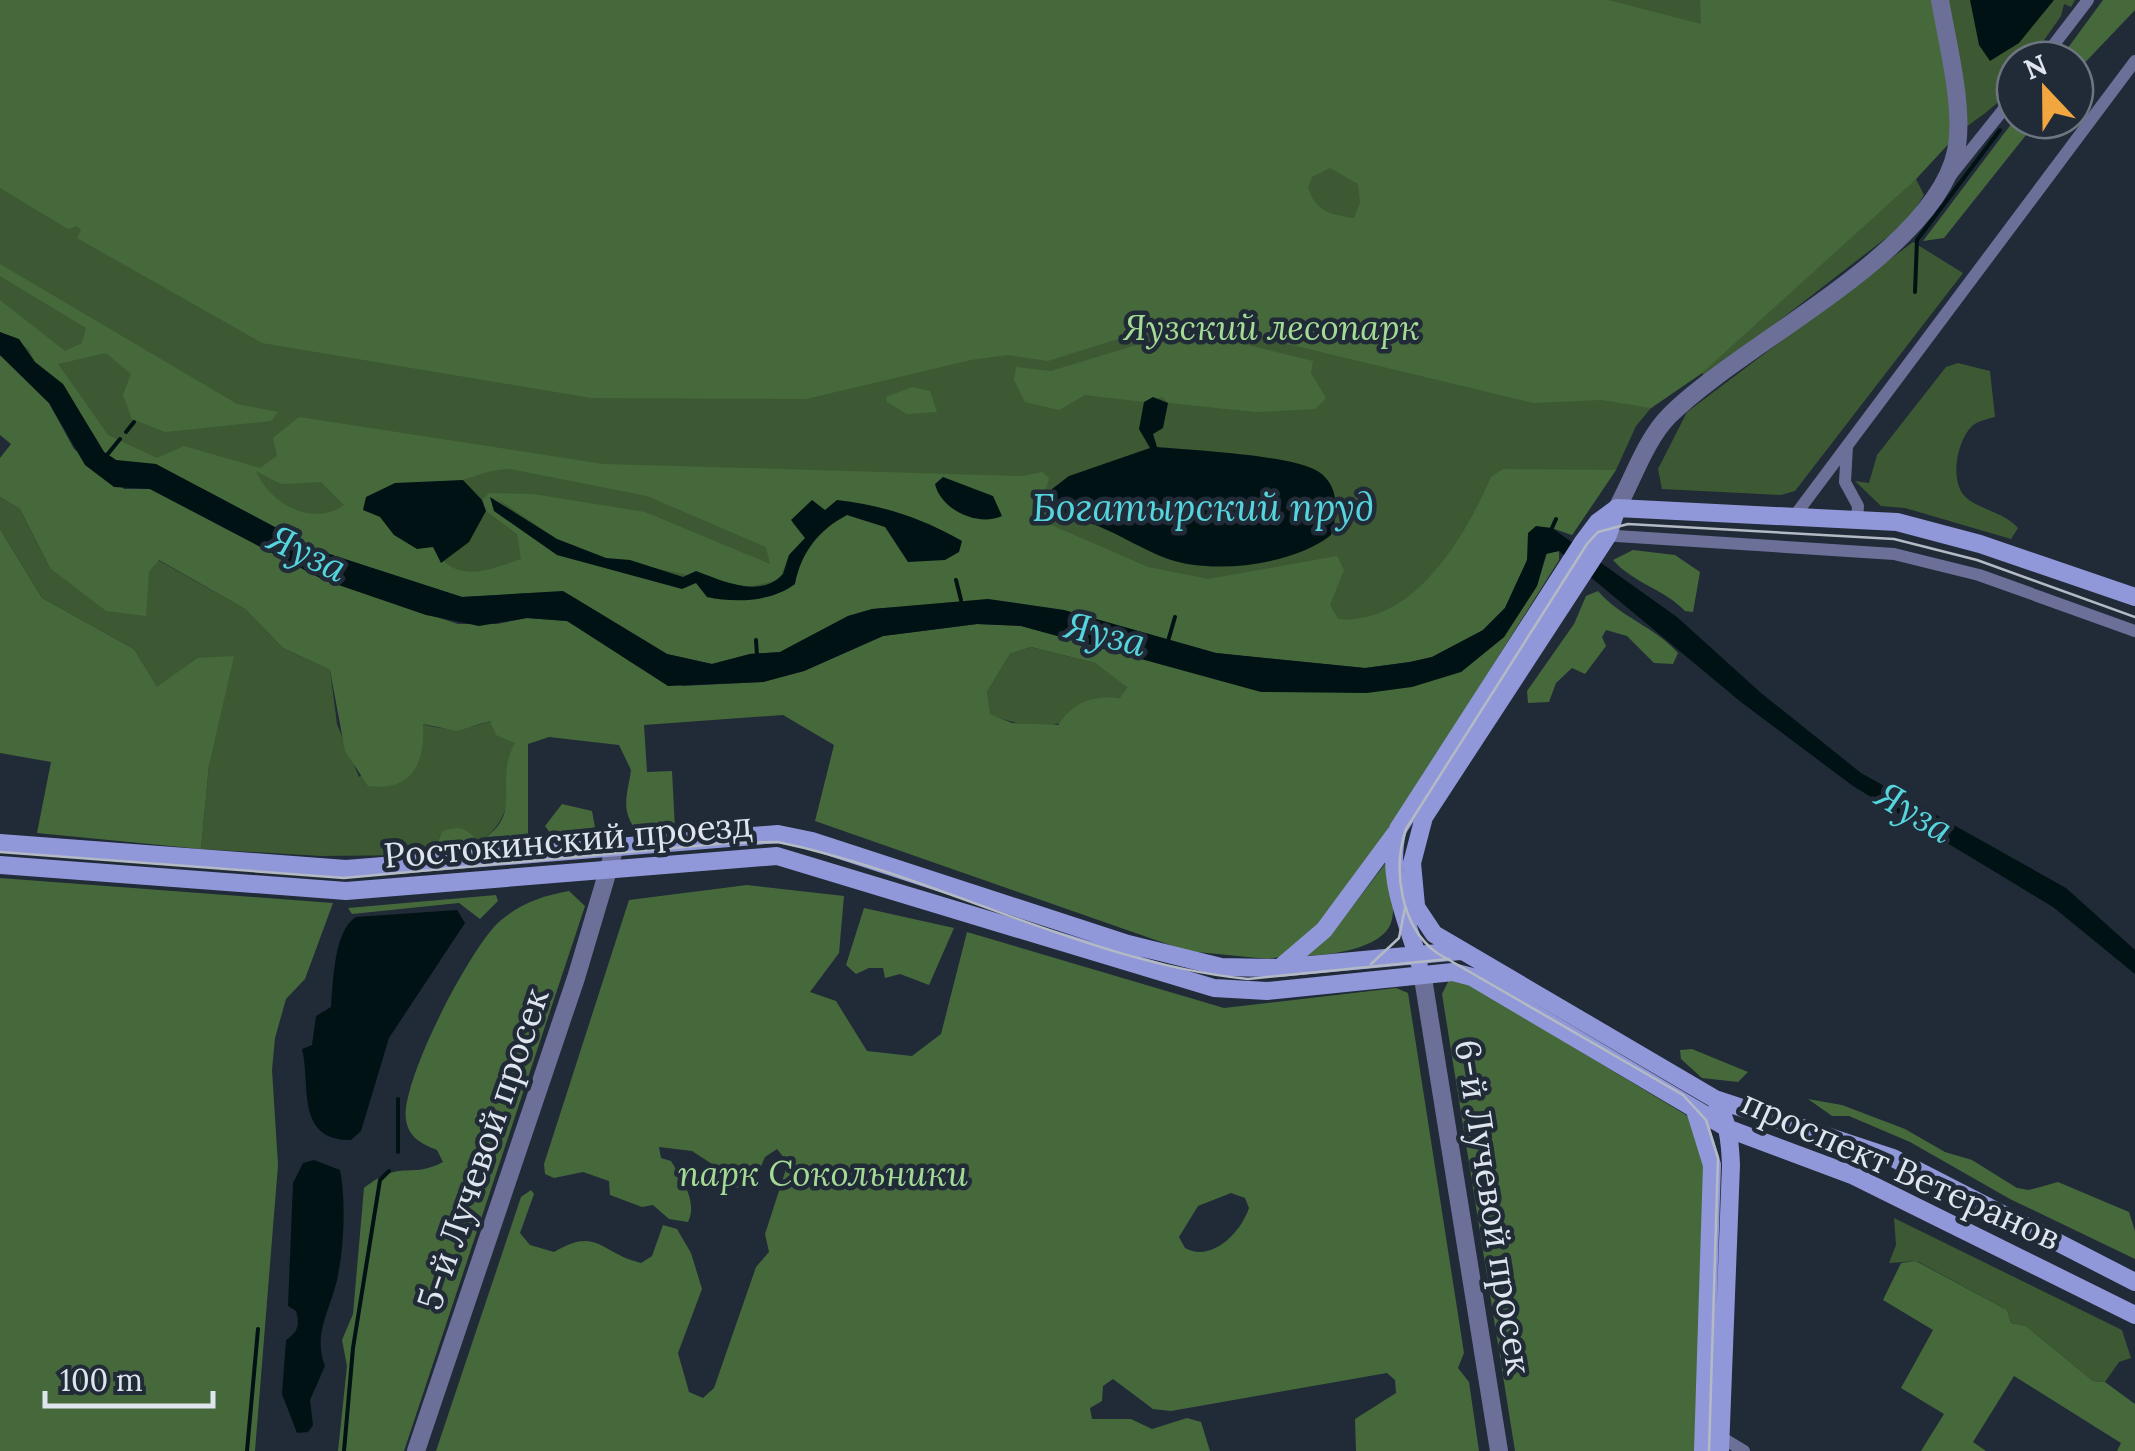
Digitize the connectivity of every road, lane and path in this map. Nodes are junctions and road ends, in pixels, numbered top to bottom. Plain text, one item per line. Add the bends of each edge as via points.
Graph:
1 (1940, 0) edge
2 (2088, 0) edge
3 (2057, 40) edge
4 (2135, 61) edge
5 (1995, 120) edge
6 (1944, 184) junction
7 (1847, 443) junction
8 (1618, 508) junction
9 (1793, 518) junction
10 (1857, 520) junction
11 (1594, 540) junction
12 (1557, 597) junction
13 (2135, 597) edge
14 (2135, 631) edge
15 (1398, 829) junction
16 (0, 843) edge
17 (615, 847) junction
18 (0, 865) edge
19 (611, 868) junction
20 (1416, 907) junction
21 (1460, 950) junction
22 (1416, 952) junction
23 (1278, 968) junction
24 (1422, 972) junction
25 (1715, 1099) junction
26 (1695, 1110) junction
27 (1729, 1129) junction
28 (2135, 1282) edge
29 (2135, 1315) edge
30 (1715, 1438) edge
31 (416, 1451) edge
32 (1499, 1451) edge
33 (1703, 1451) edge
34 (1744, 1451) edge

1 - 6 street via 1958,129
2 - 3 street
4 - 7 street
5 - 6 street
6 - 8 street via 1863,268 1671,414
7 - 9 street
7 - 10 street via 1844,482 1858,506
8 - 9 main road
8 - 11 main road
9 - 10 main road
10 - 13 main road via 1935,530
11 - 12 main road
11 - 14 street via 1894,554 1979,575
12 - 15 main road
12 - 20 main road via 1424,817 1412,863
15 - 22 main road via 1399,910
15 - 23 main road via 1324,930
16 - 17 main road, Ростокинский проезд via 306,869
17 - 19 street, 5-й Лучевой просек
17 - 23 main road, Ростокинский проезд via 760,833 794,837 1186,960
18 - 19 main road, Ростокинский проезд via 302,891
19 - 24 main road, Ростокинский проезд via 791,858 1120,963 1230,990 1290,990
19 - 31 street, 5-й Лучевой просек
20 - 21 main road, проспект Ветеранов via 1427,928
20 - 22 main road
21 - 22 main road, Ростокинский проезд
21 - 25 main road, проспект Ветеранов
22 - 23 main road, Ростокинский проезд
22 - 24 main road
24 - 26 main road, Ростокинский проезд via 1472,978
24 - 32 street, 6-й Лучевой просек
25 - 27 main road
25 - 28 main road, проспект Ветеранов via 1893,1158
26 - 27 main road, проспект Ветеранов
26 - 30 main road via 1712,1165
27 - 29 main road, проспект Ветеранов via 1852,1175
27 - 30 main road
30 - 33 main road
30 - 34 street

